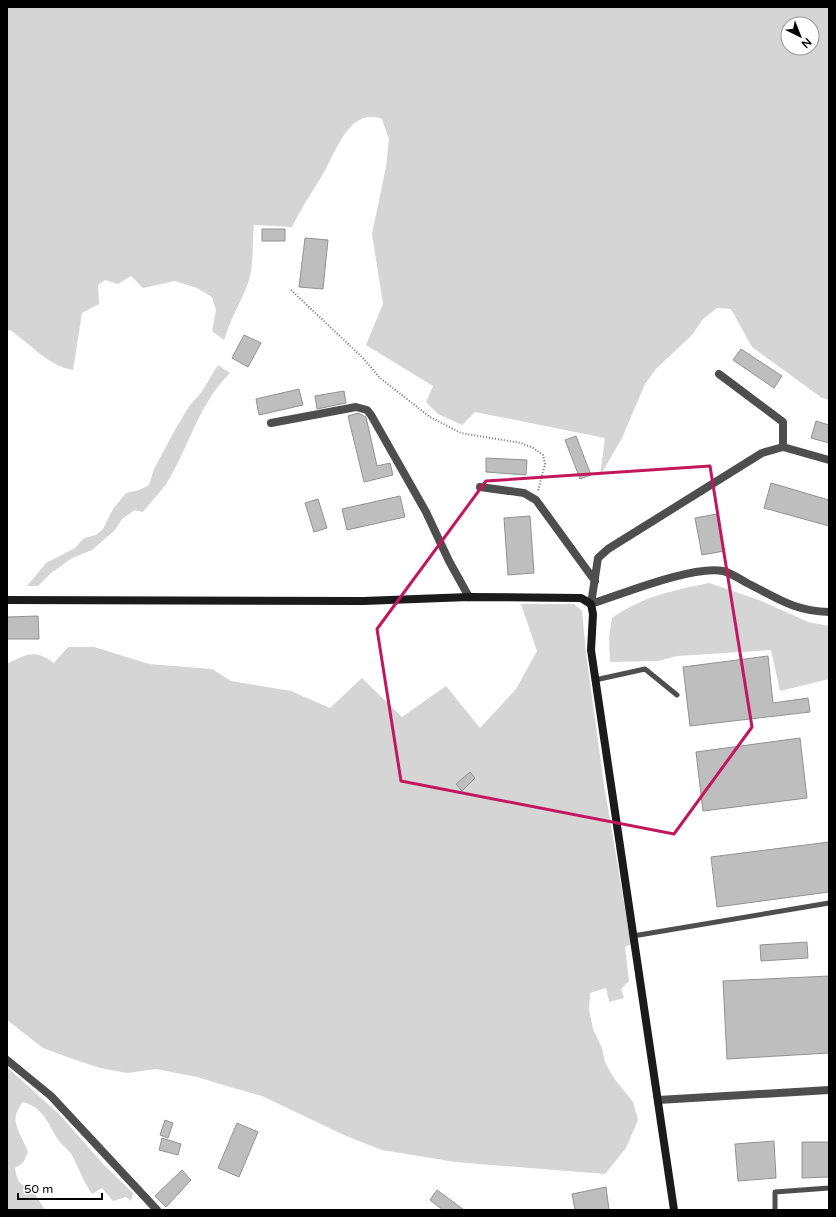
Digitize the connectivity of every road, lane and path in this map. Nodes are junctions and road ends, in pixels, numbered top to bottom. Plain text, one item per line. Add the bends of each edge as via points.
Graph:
1 (291, 290) dead end
2 (719, 374) dead end
3 (271, 423) dead end
4 (783, 447) junction
5 (829, 460) edge
6 (480, 487) dead end
7 (536, 500) junction
8 (596, 581) junction
9 (469, 597) junction
10 (7, 600) edge
11 (591, 604) junction
12 (829, 612) edge
13 (595, 680) junction
14 (677, 695) dead end
15 (829, 903) edge
16 (633, 936) junction
17 (7, 1060) edge
18 (829, 1090) edge
19 (658, 1100) junction
20 (829, 1188) edge
21 (157, 1210) edge
22 (674, 1210) edge
23 (775, 1210) edge

1 - 7 path via 363,358 380,378 430,417 461,433 521,443 543,455 544,464
2 - 4 street via 783,422
3 - 9 street via 356,407 367,410 426,512
4 - 5 street
4 - 8 street via 762,452 608,549 598,558
6 - 7 street via 524,493
7 - 8 street
8 - 11 street
9 - 10 street via 363,601
9 - 11 street via 581,598
11 - 12 street via 707,570 724,572 788,605 810,612
11 - 13 street via 591,650
13 - 14 lane via 645,669
13 - 16 street
15 - 16 lane
16 - 19 street
17 - 21 street via 51,1096
18 - 19 street
19 - 22 street
20 - 23 lane via 775,1192

